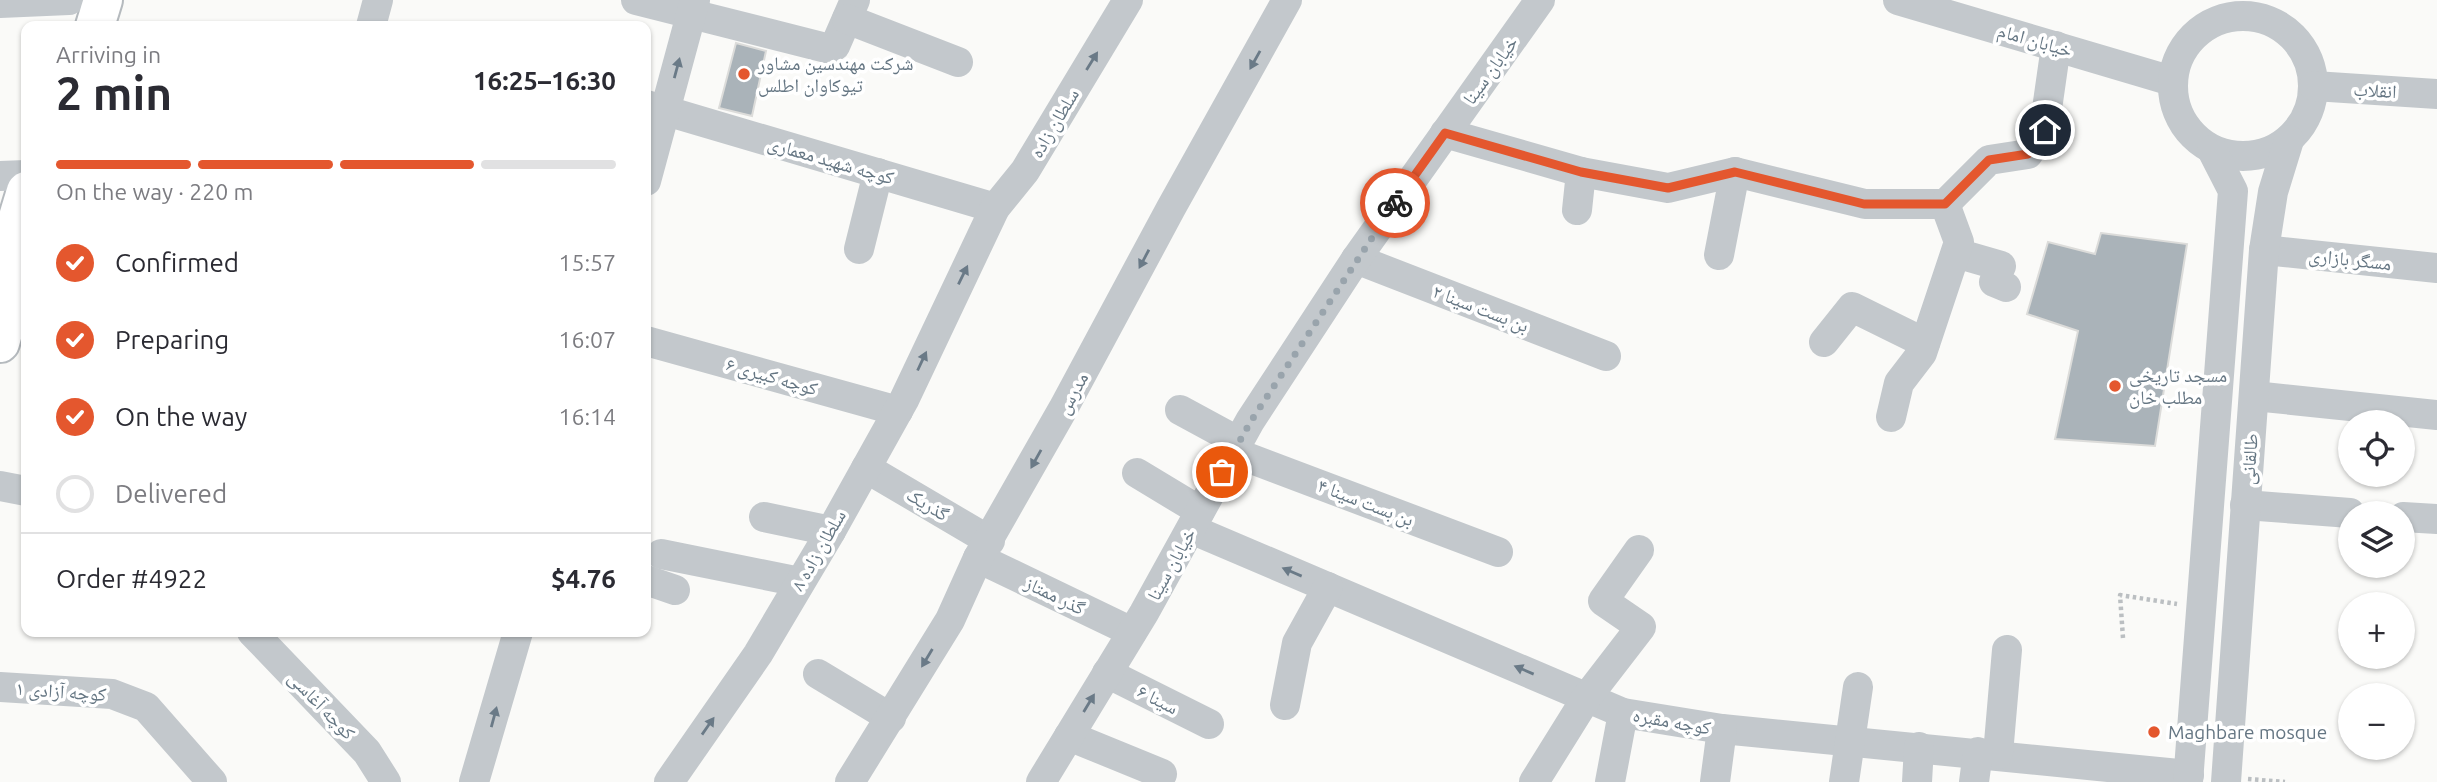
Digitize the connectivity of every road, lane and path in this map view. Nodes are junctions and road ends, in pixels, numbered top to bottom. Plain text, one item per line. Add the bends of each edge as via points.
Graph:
1 (69, 0) edge
2 (77, 0) edge
3 (103, 0) edge
4 (636, 0) edge
5 (1128, 0) edge
6 (1287, 0) edge
7 (1540, 0) edge
8 (1898, 0) edge
9 (0, 3) edge
10 (693, 8) edge
11 (2234, 8) edge
12 (851, 10) edge
13 (2274, 11) edge
14 (71, 21) edge
15 (97, 21) edge
16 (2056, 46) junction
17 (958, 62) dead end
18 (2172, 81) junction
19 (2314, 86) junction
20 (2437, 94) edge
21 (656, 109) edge
22 (1445, 133) junction
23 (2290, 140) junction
24 (651, 145) edge
25 (2212, 150) junction
26 (1581, 172) junction
27 (1735, 172) junction
28 (878, 173) junction
29 (21, 175) edge
30 (0, 176) edge
31 (1945, 204) junction
32 (995, 208) junction
33 (1577, 210) dead end
34 (21, 242) edge
35 (859, 249) dead end
36 (2264, 250) junction
37 (1956, 253) junction
38 (1719, 255) dead end
39 (1356, 260) junction
40 (19, 262) edge
41 (2437, 268) edge
42 (2006, 287) dead end
43 (948, 307) joint
44 (651, 342) edge
45 (1824, 342) dead end
46 (0, 343) edge
47 (1925, 343) junction
48 (1606, 356) dead end
49 (2254, 396) junction
50 (1180, 410) dead end
51 (898, 411) junction
52 (2437, 415) edge
53 (1891, 417) dead end
54 (1236, 447) junction
55 (866, 468) junction
56 (1137, 473) dead end
57 (0, 486) edge
58 (21, 490) edge
59 (2245, 505) junction
60 (2338, 512) edge
61 (764, 517) dead end
62 (2415, 518) edge
63 (2437, 519) edge
64 (1195, 520) junction
65 (831, 531) junction
66 (984, 549) junction
67 (1639, 550) dead end
68 (1498, 552) dead end
69 (661, 554) dead end
70 (651, 582) edge
71 (800, 582) junction
72 (1328, 587) junction
73 (675, 590) dead end
74 (2202, 608) junction
75 (1132, 632) junction
76 (257, 637) edge
77 (517, 637) edge
78 (2123, 638) dead end
79 (2007, 649) dead end
80 (1107, 673) junction
81 (818, 674) dead end
82 (0, 687) edge
83 (1858, 687) dead end
84 (1587, 697) junction
85 (1285, 705) dead end
86 (1623, 713) junction
87 (891, 718) junction
88 (1209, 724) dead end
89 (1722, 729) junction
90 (1069, 736) junction
91 (1850, 741) junction
92 (1919, 747) junction
93 (1988, 753) junction
94 (2059, 772) edge
95 (1162, 774) dead end
96 (2189, 779) edge
97 (2226, 780) edge
98 (212, 782) edge
99 (386, 782) edge
100 (474, 782) edge
101 (669, 782) edge
102 (849, 782) edge
103 (1041, 782) edge
104 (1534, 782) edge
105 (1610, 782) edge
106 (1715, 782) edge
107 (1844, 782) edge
108 (1917, 782) edge
109 (1974, 782) edge
110 (2285, 782) edge

1 - 9 street
2 - 14 main road
3 - 15 main road
4 - 10 street
32 -> 5 street, سلطان زاده via 1025,171
6 -> 66 street, مدرس
7 - 22 street, خیابان سینا
8 - 16 street, خیابان امام
10 - 12 street via 830,49
21 -> 10 street
11 - 13 street via 2255,16
11 - 18 street via 2190,38 2177,58
12 - 17 street
13 - 19 street via 2303,49
16 - 18 street, خیابان امام
16 - 31 street via 2045,130 2028,154 1989,160
18 - 25 street via 2181,121
19 - 20 street, انقلاب
19 - 23 street via 2307,115
21 - 24 street
21 - 28 street, کوچه شهید معماری
22 - 26 street
22 - 39 street, خیابان سینا
23 - 25 street via 2253,156
23 - 36 street, طالقانی via 2273,192
25 - 74 street, طالقانی via 2233,191
26 - 27 street via 1668,188
26 - 33 street
27 - 31 street via 1864,204
27 - 38 street
28 - 32 street, کوچه شهید معماری
28 - 35 street
29 - 30 street
31 - 37 street via 1959,242
43 -> 32 street, سلطان زاده
34 - 40 main road
36 - 41 street, مسگر بازاری
36 - 49 street, طالقانی
37 - 42 street via 2001,266 1994,282
37 - 47 street
39 - 48 street, بن بست سینا ۲
39 - 54 street, خیابان سینا
40 - 46 main road
51 -> 43 street, سلطان زاده ۸
44 - 51 street, کوچه کبیری ۶
45 - 47 street via 1852,307
47 - 53 street via 1899,383
49 - 52 street
49 - 59 street, طالقانی
50 - 54 street, بن بست سینا ۴
51 - 55 street, سلطان زاده ۸
54 - 64 street, خیابان سینا
54 - 68 street, بن بست سینا ۴
55 - 65 street, سلطان زاده ۸
55 - 66 street, گذریک
56 - 64 street, کوچه مقبره
57 - 58 street
59 - 60 street
59 - 97 street, طالقانی
61 - 65 street
62 - 63 street
72 -> 64 street, کوچه مقبره
64 - 75 street, خیابان سینا
65 - 71 street, سلطان زاده ۸
66 - 75 street, گذر ممتاز
66 -> 87 street, مدرس via 950,620
67 - 84 street via 1604,601 1641,626
69 - 71 street
70 - 73 street
101 -> 71 street, سلطان زاده ۸ via 758,654
84 -> 72 street, کوچه مقبره
72 - 85 street via 1297,643
74 - 78 path via 2120,595
74 - 96 street, طالقانی
75 - 80 street, خیابان سینا
76 - 99 street, کوچه آغاسی via 367,752
100 -> 77 street
79 - 93 street
80 - 88 street, سینا ۶
90 -> 80 street, خیابان سینا
81 - 87 street
82 - 98 street, کوچه آزادی ۱ via 112,694 146,707
83 - 91 street
84 - 86 street, کوچه مقبره
84 - 104 street
86 - 89 street, کوچه مقبره
86 - 105 street
87 - 102 street, مدرس
89 - 91 street, کوچه مقبره
89 - 106 street
90 - 95 street
90 - 103 street, خیابان سینا
91 - 92 street, کوچه مقبره
91 - 107 street
92 - 93 street, کوچه مقبره
92 - 108 street
93 - 94 street, کوچه مقبره
93 - 109 street
94 - 96 street, کوچه مقبره
97 - 110 path

